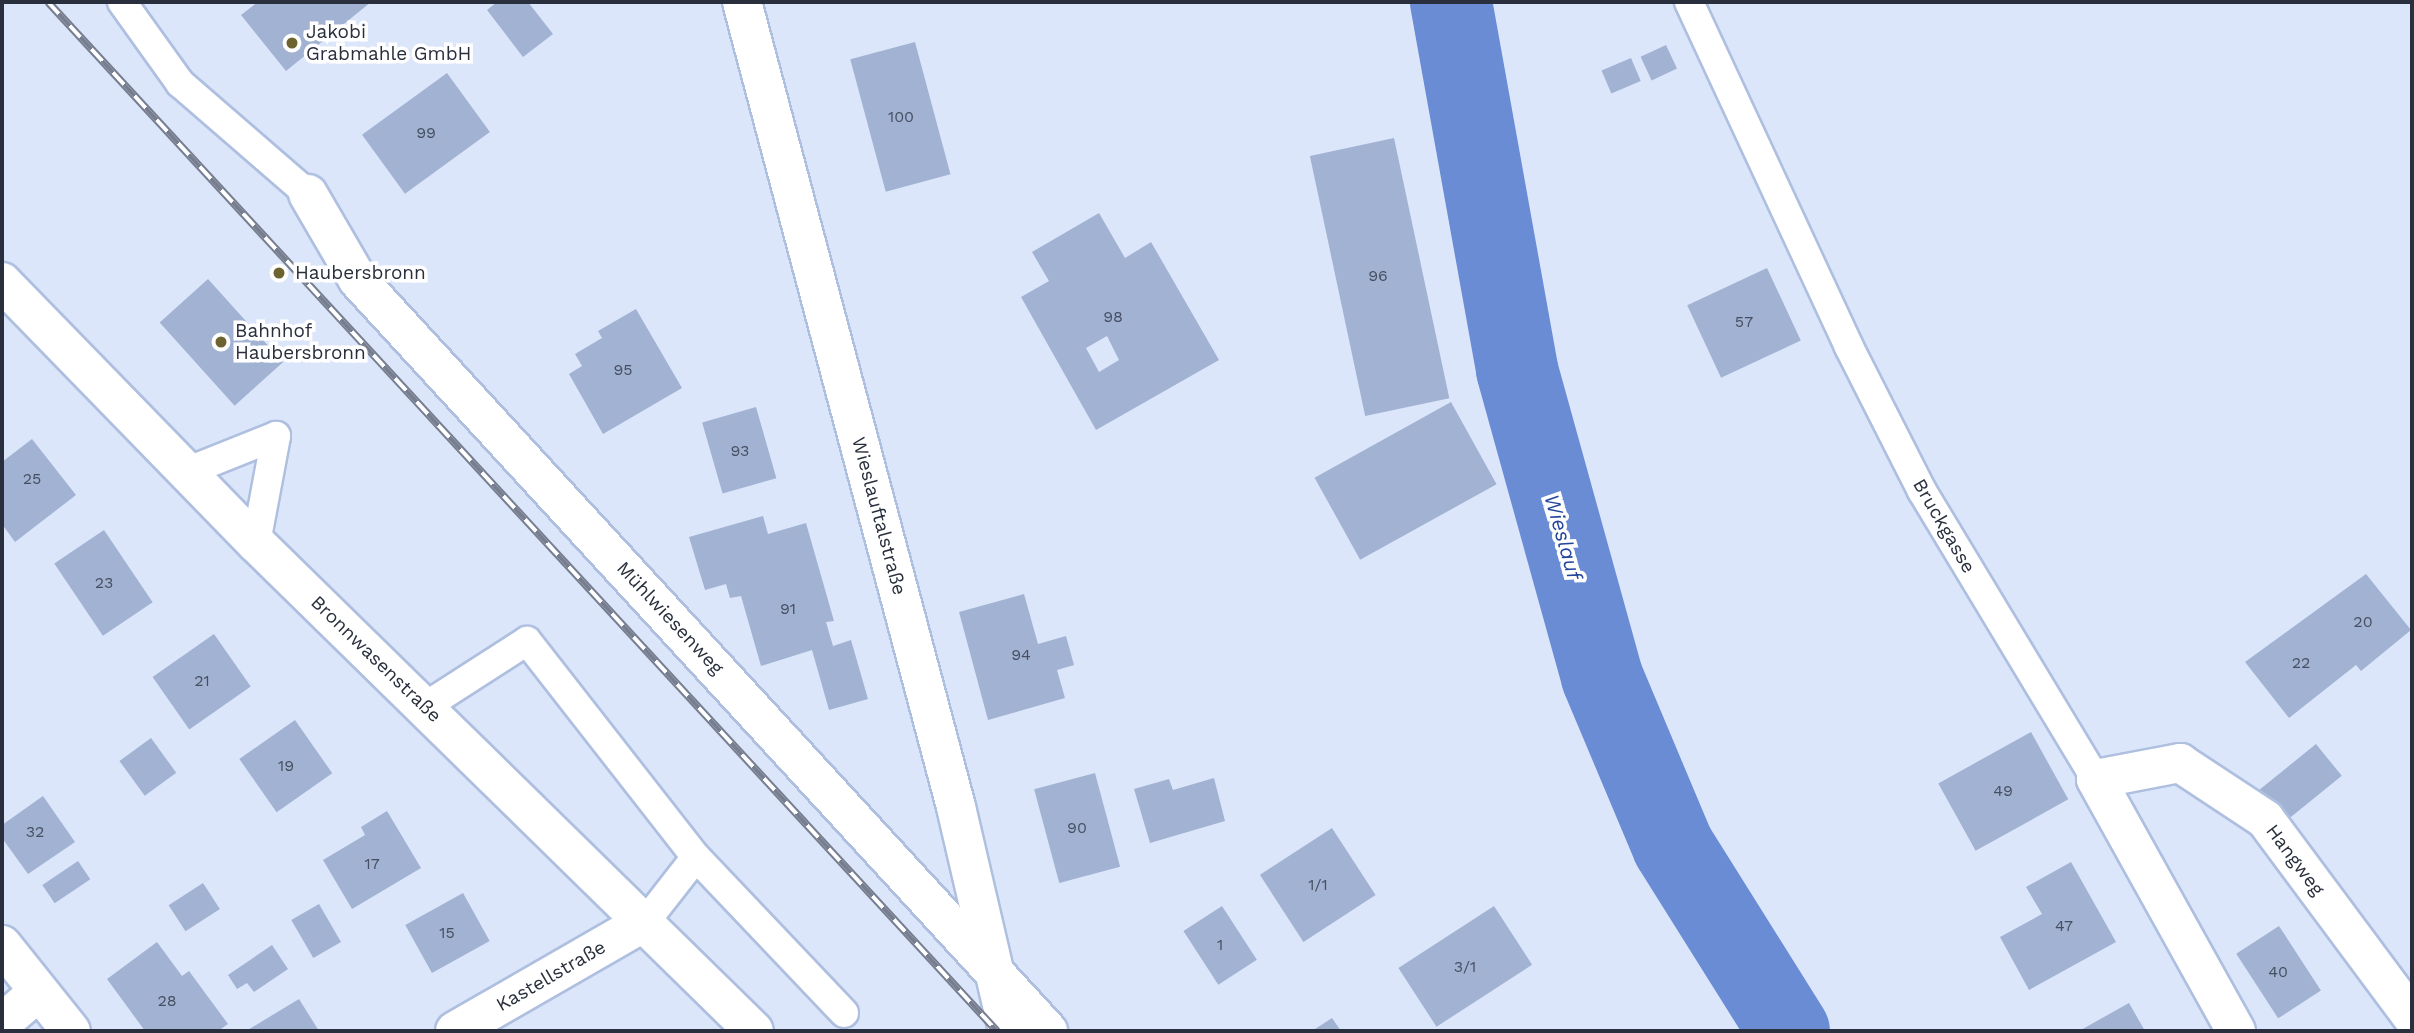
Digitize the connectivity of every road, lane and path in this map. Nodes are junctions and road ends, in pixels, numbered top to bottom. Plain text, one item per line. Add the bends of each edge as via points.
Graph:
1 (122, 2) edge
2 (742, 2) edge
3 (1689, 2) edge
4 (308, 194) joint
5 (2, 282) edge
6 (186, 472) junction
7 (256, 543) junction
8 (426, 706) junction
9 (2096, 779) junction
10 (696, 857) junction
11 (646, 921) junction
12 (2, 945) edge
13 (991, 967) junction
14 (38, 992) junction
15 (844, 1013) dead end
16 (2412, 1017) edge
17 (2, 1023) edge
18 (71, 1031) edge
19 (455, 1031) edge
20 (754, 1031) edge
21 (1008, 1031) edge
22 (1048, 1031) edge
23 (2236, 1031) edge

1 - 4 lane via 180,82
2 - 13 street, Wieslauftalstraße via 956,807
3 - 9 lane, Bruckgasse via 1849,347 1922,492
4 - 13 street, Mühlwiesenweg via 358,280
5 - 6 street, Bronnwasenstraße
6 - 7 street, Bronnwasenstraße
6 - 7 lane via 276,436
7 - 8 street, Bronnwasenstraße
8 - 10 lane via 527,641
8 - 11 street, Bronnwasenstraße
9 - 16 street, Hangweg via 2180,764 2265,819
9 - 23 street, Bruckgasse
10 - 11 lane
10 - 15 lane
11 - 19 street, Kastellstraße
11 - 20 street, Bronnwasenstraße
12 - 14 street
13 - 21 street, Wieslauftalstraße
13 - 22 street, Mühlwiesenweg
14 - 17 street
14 - 18 street

